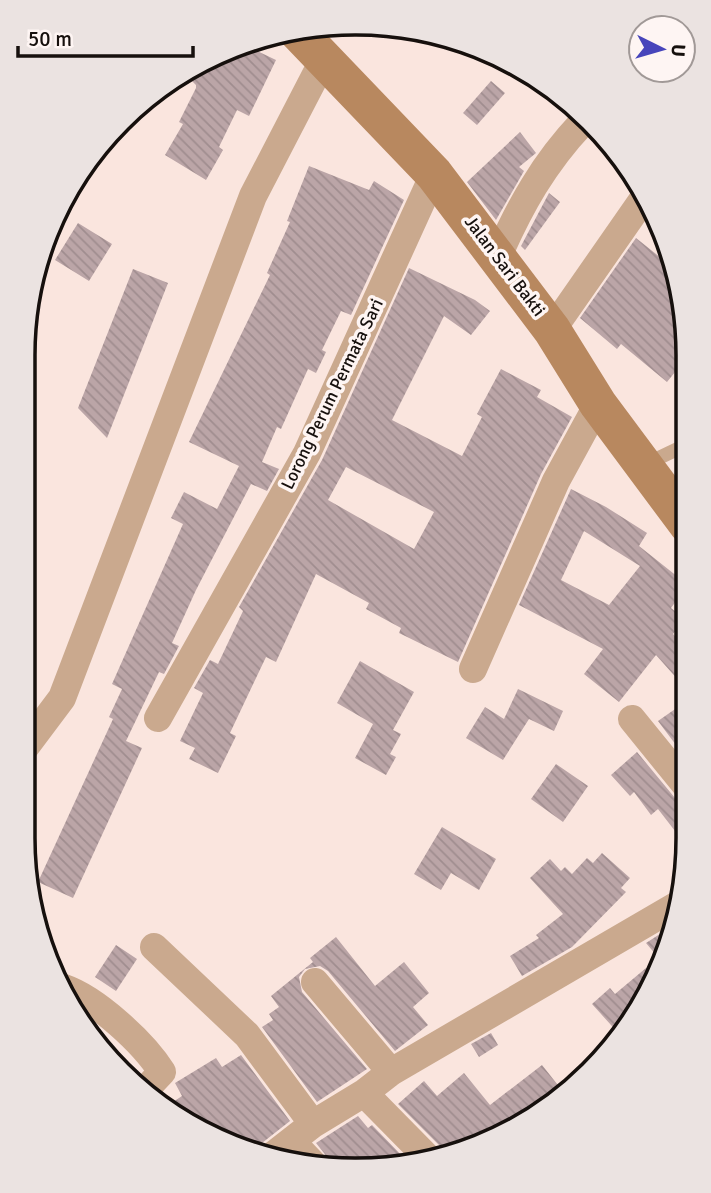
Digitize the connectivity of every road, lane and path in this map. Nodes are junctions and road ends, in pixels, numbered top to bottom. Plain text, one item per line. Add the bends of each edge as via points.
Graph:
1 (306, 39) edge
2 (325, 57) junction
3 (579, 126) edge
4 (435, 174) junction
5 (639, 206) edge
6 (498, 256) junction
7 (552, 330) junction
8 (598, 404) junction
9 (676, 450) edge
10 (644, 465) junction
11 (676, 509) edge
12 (473, 669) dead end
13 (158, 718) dead end
14 (632, 719) dead end
15 (35, 734) edge
16 (676, 773) edge
17 (667, 911) edge
18 (154, 947) dead end
19 (315, 982) dead end
20 (77, 997) edge
21 (391, 1072) junction
22 (151, 1084) edge
23 (364, 1093) junction
24 (313, 1124) junction
25 (282, 1149) edge
26 (421, 1151) edge

1 - 2 main road, Jalan Sari Bakti
2 - 4 main road, Jalan Sari Bakti
2 - 15 street via 253,196 62,698
3 - 6 street via 524,199
4 - 6 main road, Jalan Sari Bakti
4 - 13 street, Lorong Perum Permata Sari via 307,453
5 - 7 street
6 - 7 main road, Jalan Sari Bakti
7 - 8 main road, Jalan Sari Bakti
8 - 10 main road, Jalan Sari Bakti
8 - 12 street via 555,481
9 - 10 lane
10 - 11 main road, Jalan Sari Bakti
14 - 16 street
17 - 21 street
18 - 24 street via 247,1035
19 - 21 street
20 - 22 street via 122,1026 154,1059 162,1072
21 - 23 street
23 - 24 street
23 - 26 street
24 - 25 street

